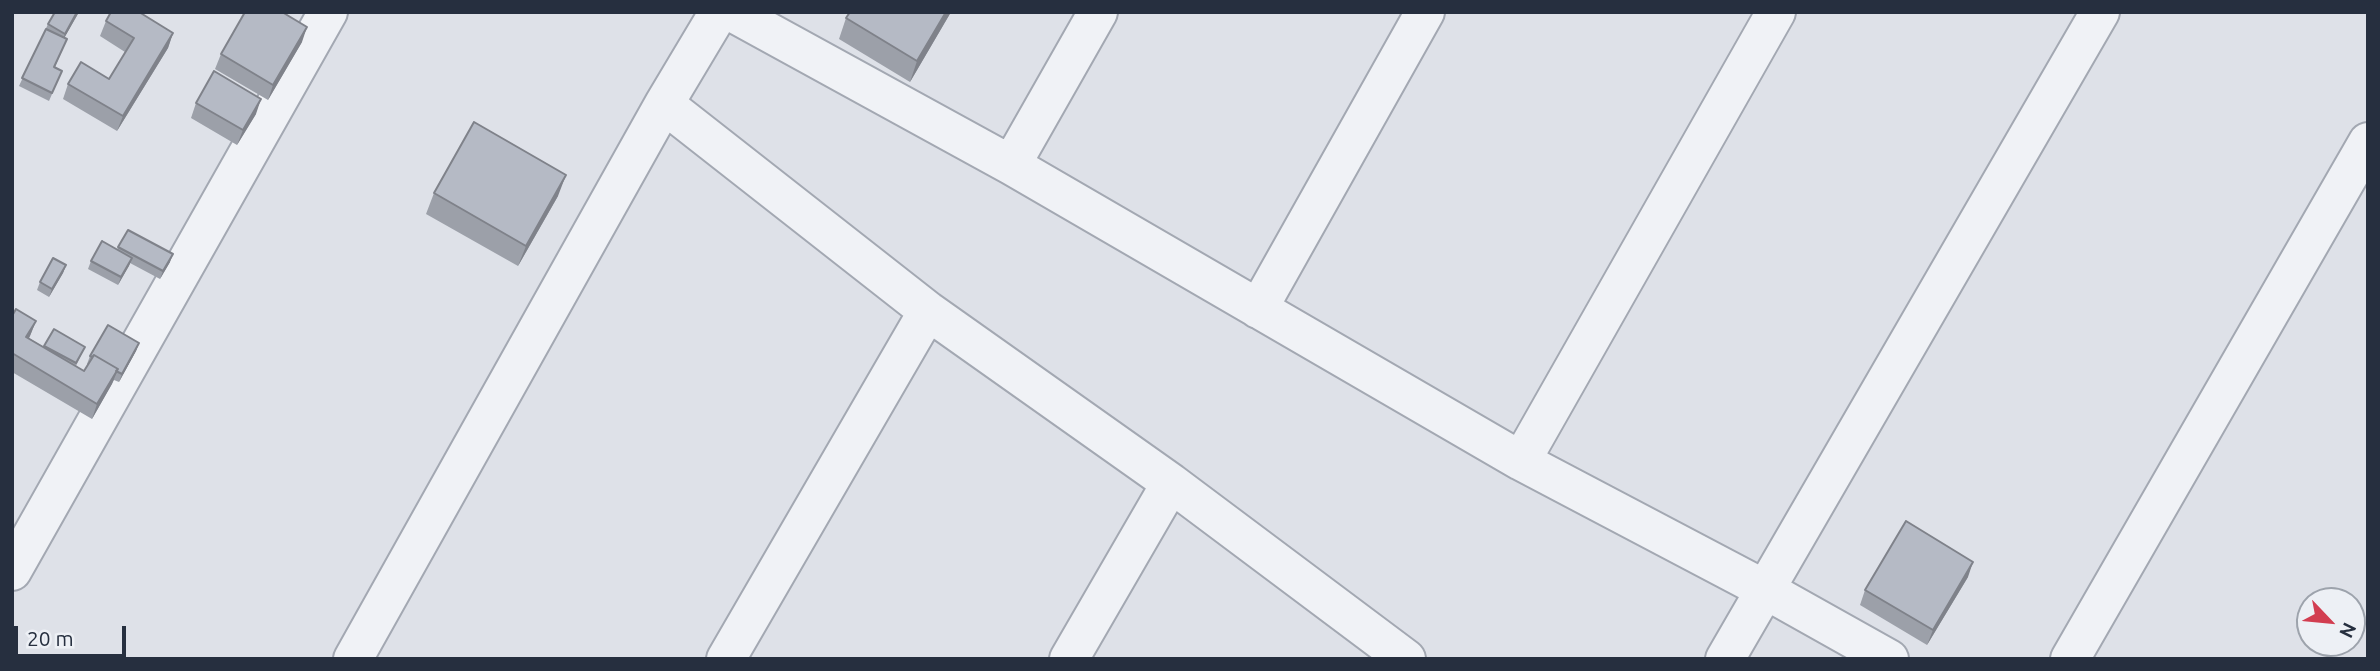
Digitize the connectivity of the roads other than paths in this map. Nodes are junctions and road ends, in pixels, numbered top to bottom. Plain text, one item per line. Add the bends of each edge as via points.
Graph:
1 (328, 12) edge
2 (719, 12) edge
3 (732, 12) edge
4 (1098, 12) edge
5 (1425, 12) edge
6 (1776, 12) edge
7 (2100, 12) edge
8 (664, 104) junction
9 (2368, 142) edge
10 (1011, 165) junction
11 (1258, 309) junction
12 (928, 311) junction
13 (1521, 461) junction
14 (1171, 483) junction
15 (12, 571) edge
16 (1764, 589) junction
17 (352, 659) edge
18 (726, 659) edge
19 (1069, 659) edge
20 (1406, 659) edge
21 (1725, 659) edge
22 (1889, 659) edge
23 (2070, 659) edge

1 - 15 street
2 - 8 street
3 - 10 street
4 - 10 street
5 - 11 street
6 - 13 street
7 - 16 street
8 - 12 street
8 - 17 street
9 - 23 street
10 - 11 street
11 - 13 street
12 - 14 street
12 - 18 street
13 - 16 street
14 - 19 street
14 - 20 street
16 - 21 street
16 - 22 street

